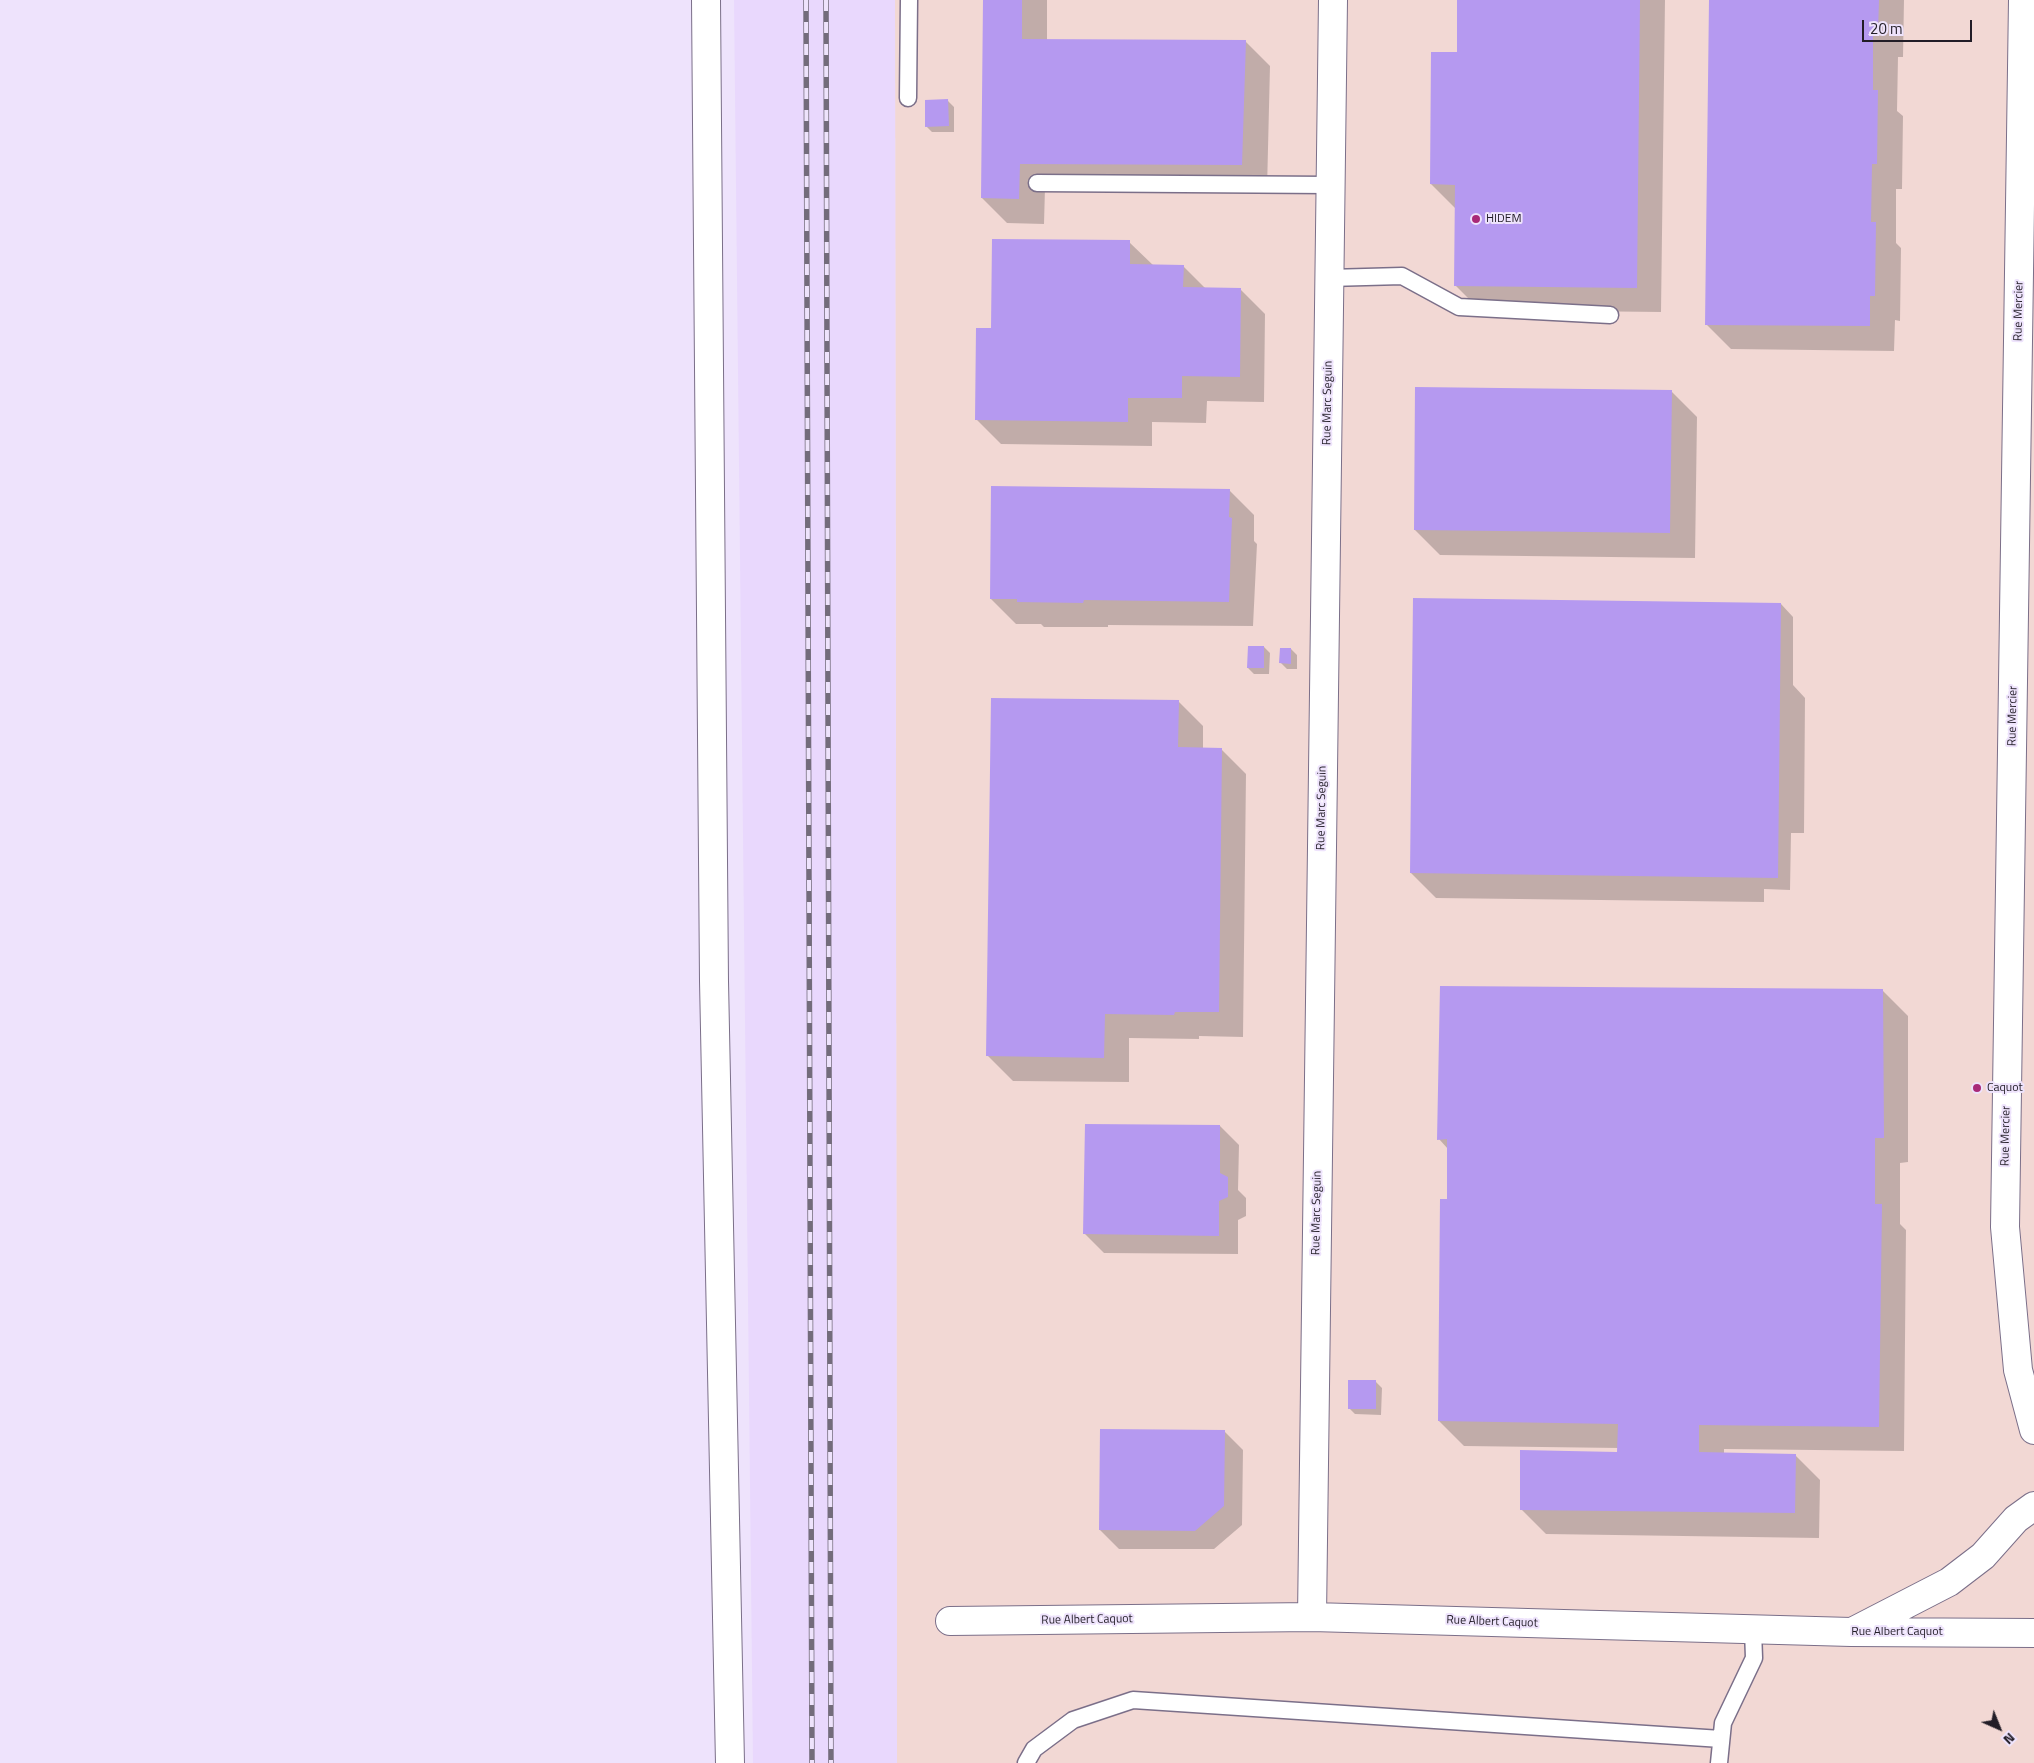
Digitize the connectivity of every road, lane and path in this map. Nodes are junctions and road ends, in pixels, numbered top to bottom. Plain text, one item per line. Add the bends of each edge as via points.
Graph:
1 (706, 0) edge
2 (909, 0) edge
3 (1333, 0) edge
4 (2023, 0) edge
5 (908, 98) dead end
6 (1036, 182) dead end
7 (1329, 185) junction
8 (1329, 278) junction
9 (1610, 315) dead end
10 (2034, 1430) edge
11 (2034, 1506) edge
12 (1312, 1617) junction
13 (950, 1621) dead end
14 (1753, 1630) junction
15 (1851, 1632) junction
16 (2034, 1633) edge
17 (1721, 1740) junction
18 (730, 1763) edge
19 (1026, 1763) edge
20 (1719, 1763) edge

1 - 18 street via 714,981
2 - 5 lane
3 - 7 street, Rue Marc Seguin
4 - 10 street, Rue Mercier via 2005,1227 2018,1370
6 - 7 lane
7 - 8 street, Rue Marc Seguin
8 - 9 lane via 1402,276 1459,307
8 - 12 street, Rue Marc Seguin
11 - 15 street via 2016,1519 1983,1556 1949,1582
12 - 13 street, Rue Albert Caquot
12 - 14 street, Rue Albert Caquot
14 - 15 street, Rue Albert Caquot
14 - 17 lane via 1754,1658 1723,1723
15 - 16 street, Rue Albert Caquot
17 - 19 lane via 1133,1700 1073,1720 1034,1749
17 - 20 lane

